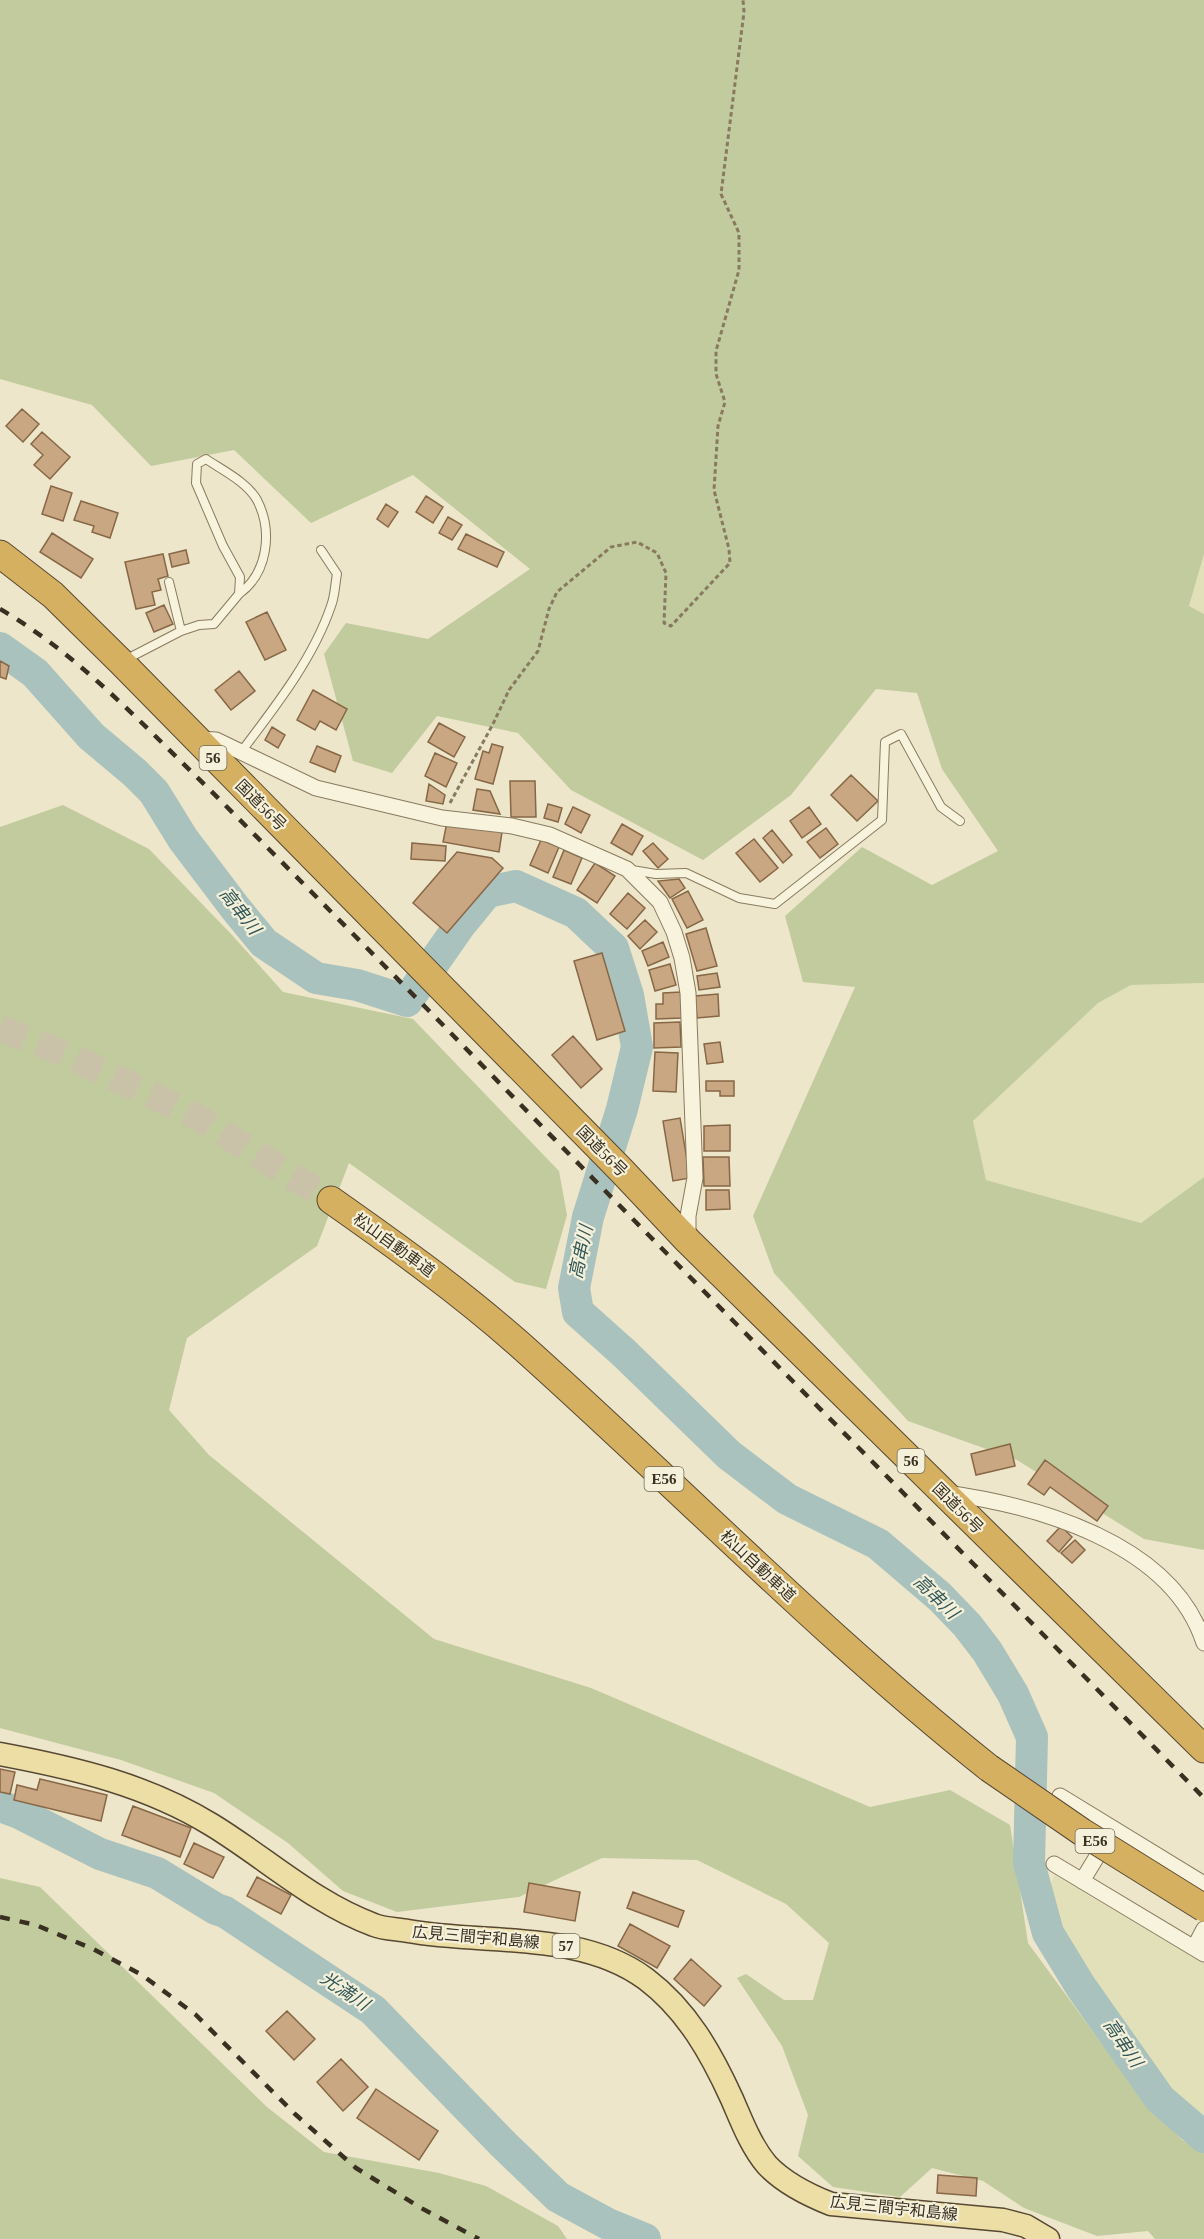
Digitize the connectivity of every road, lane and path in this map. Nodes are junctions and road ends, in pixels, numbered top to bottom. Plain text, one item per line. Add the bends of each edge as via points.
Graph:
1 (743, 0) edge
2 (321, 550) dead end
3 (0, 554) edge
4 (169, 582) dead end
5 (239, 594) junction
6 (181, 631) junction
7 (122, 663) junction
8 (195, 739) junction
9 (241, 752) junction
10 (442, 818) junction
11 (960, 821) dead end
12 (627, 869) junction
13 (331, 1200) tunnel mouth
14 (688, 1241) junction
15 (943, 1492) junction
16 (1204, 1643) edge
17 (1204, 1749) edge
18 (0, 1754) edge
19 (1060, 1796) dead end
20 (1113, 1830) junction
21 (1054, 1864) dead end
22 (1082, 1881) junction
23 (1204, 1884) edge
24 (1204, 1908) edge
25 (1204, 1929) edge
26 (1199, 1951) edge
27 (1048, 2239) edge

1 - 10 path via 722,194 739,233 739,270 716,351 716,375 725,402 718,426 714,490 730,563 671,626 664,623 666,573 657,553 637,542 610,548 557,592 538,651 509,690
2 - 9 lane via 337,574 332,603 320,634 281,698
3 - 7 highway, 国道56号 / 56 via 53,595
4 - 6 lane
5 - 5 lane via 240,577 196,483 197,464 206,459 243,484 256,500 267,536 265,554 251,586
5 - 6 lane via 214,624
6 - 7 lane
7 - 8 highway, 国道56号 / 56
8 - 9 street via 216,741
8 - 14 highway, 国道56号 / 56
9 - 10 street via 316,788
10 - 12 street via 550,835
11 - 12 lane via 941,807 901,734 885,742 882,820 775,904 739,898 686,873 656,874
12 - 14 street via 660,902 675,932 688,993 695,1178
13 - 24 highway, 松山自動車道 / E56, bridge via 422,1264 517,1342 861,1662 931,1722 1082,1833
14 - 15 highway, 国道56号 / 56
15 - 16 street via 991,1499 1068,1522 1137,1557 1168,1582 1187,1607
15 - 17 highway, 国道56号 / 56
18 - 27 main road, 広見三間宇和島線 / 57 via 150,1792 211,1825 319,1898 375,1925 439,1937 567,1946 622,1965 645,1978 689,2020 712,2057 754,2147 786,2181 831,2204 1003,2220 1026,2226
19 - 20 street
20 - 22 street
20 - 23 street
21 - 22 street
22 - 26 street
25 - 26 street

